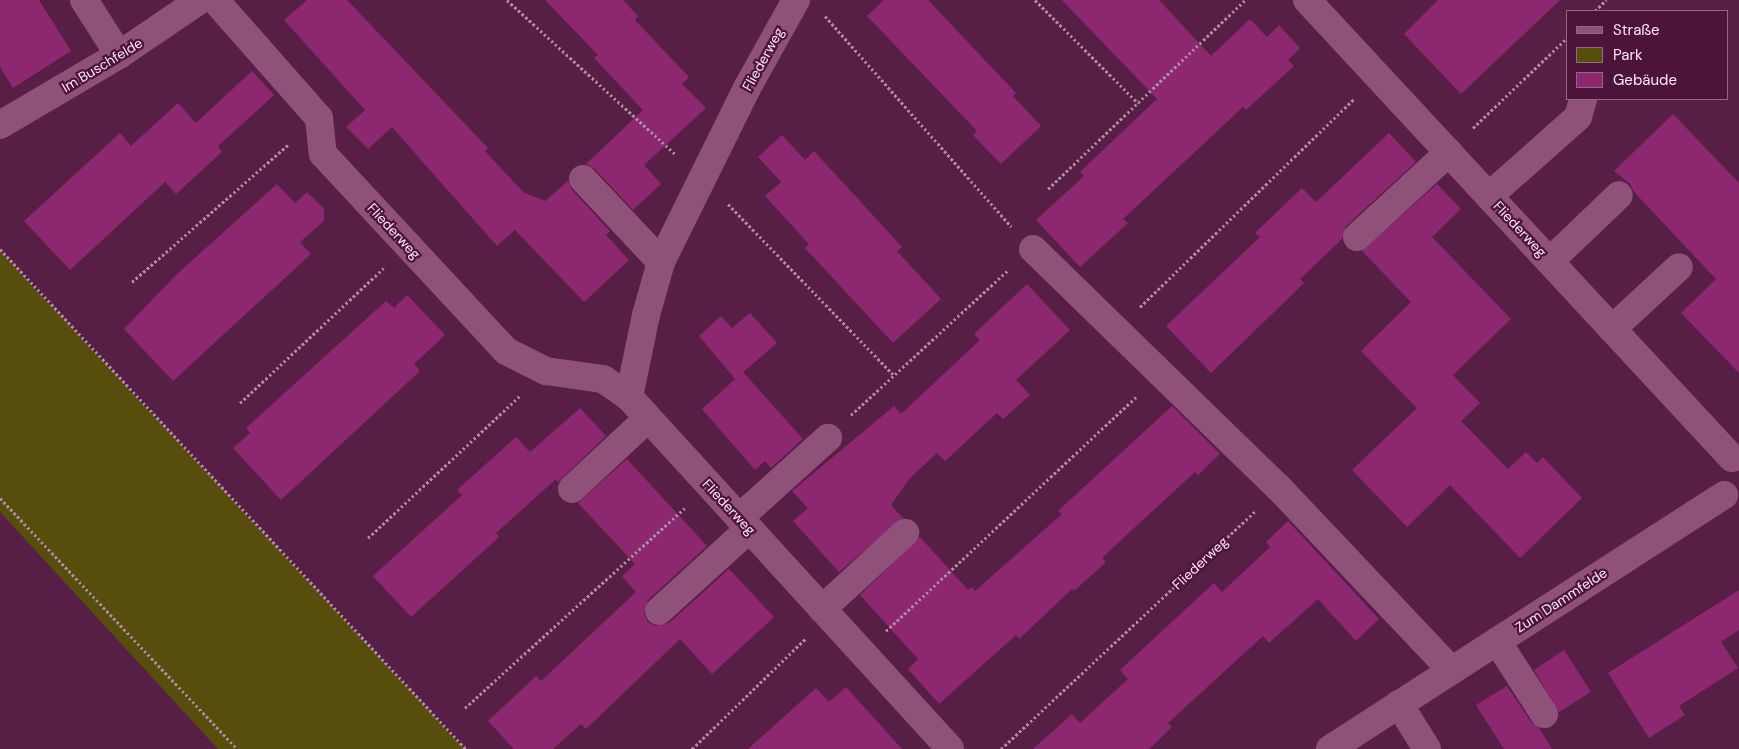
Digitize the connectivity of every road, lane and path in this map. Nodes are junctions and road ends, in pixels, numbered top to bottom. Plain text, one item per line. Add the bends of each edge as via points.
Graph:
1 (84, 0) edge
2 (200, 0) edge
3 (215, 0) edge
4 (796, 0) edge
5 (1035, 0) edge
6 (1245, 0) edge
7 (1307, 0) edge
8 (1606, 0) edge
9 (1596, 10) edge
10 (824, 15) dead end
11 (1566, 39) edge
12 (119, 55) junction
13 (1377, 75) junction
14 (1583, 100) edge
15 (1138, 103) junction
16 (319, 118) junction
17 (0, 125) edge
18 (1449, 152) junction
19 (583, 179) dead end
20 (1048, 189) dead end
21 (1619, 195) dead end
22 (1490, 196) junction
23 (1357, 237) dead end
24 (408, 246) junction
25 (0, 248) edge
26 (1033, 249) junction
27 (661, 262) junction
28 (1550, 262) junction
29 (1679, 267) dead end
30 (132, 282) dead end
31 (1612, 329) junction
32 (1116, 330) junction
33 (546, 371) junction
34 (1162, 374) junction
35 (629, 398) junction
36 (240, 403) dead end
37 (648, 419) junction
38 (828, 438) joint
39 (1736, 456) edge
40 (709, 486) junction
41 (1279, 488) junction
42 (572, 489) dead end
43 (0, 498) edge
44 (1732, 502) edge
45 (744, 523) junction
46 (905, 533) dead end
47 (368, 538) dead end
48 (659, 611) dead end
49 (825, 612) junction
50 (1497, 641) junction
51 (862, 653) junction
52 (1451, 670) junction
53 (1399, 704) junction
54 (466, 708) dead end
55 (1544, 714) dead end
56 (237, 749) edge
57 (466, 749) edge
58 (692, 749) edge
59 (950, 749) edge
60 (1001, 749) edge
61 (1330, 749) edge
62 (1427, 749) edge

1 - 12 street
2 - 12 street, Im Buschfelde
3 - 16 street
4 - 27 street, Fliederweg via 747,88
5 - 15 path
6 - 15 path
7 - 13 street, Fliederweg
8 - 9 path
10 - 26 path
11 - 18 path
12 - 17 street, Im Buschfelde
13 - 18 street, Fliederweg
13 - 32 path
14 - 22 street via 1578,117
15 - 20 path
16 - 24 street, Fliederweg via 323,154
16 - 30 path
18 - 22 street, Fliederweg
18 - 23 street
19 - 27 street
21 - 28 street
22 - 28 street, Fliederweg
24 - 33 street, Fliederweg via 506,351
24 - 36 path
25 - 57 path
26 - 32 street
26 - 38 path via 893,374
27 - 35 street, Fliederweg
28 - 31 street, Fliederweg
29 - 31 street
31 - 39 street, Fliederweg
32 - 34 street
33 - 35 street, Fliederweg via 603,379
33 - 47 path
34 - 41 street
34 - 51 path
35 - 37 street, Fliederweg
37 - 40 street, Fliederweg
37 - 42 street
38 - 45 street
39 - 44 street, Zum Dammfelde via 1721,478
40 - 45 street, Fliederweg
40 - 54 path
41 - 52 street
41 - 60 path, Fliederweg
43 - 56 path
44 - 50 street, Zum Dammfelde
45 - 48 street
45 - 49 street, Fliederweg
46 - 49 street
49 - 51 street, Fliederweg
49 - 58 path
50 - 52 street, Zum Dammfelde
50 - 55 street
51 - 59 street, Fliederweg
52 - 53 street, Zum Dammfelde
53 - 61 street, Zum Dammfelde
53 - 62 street

